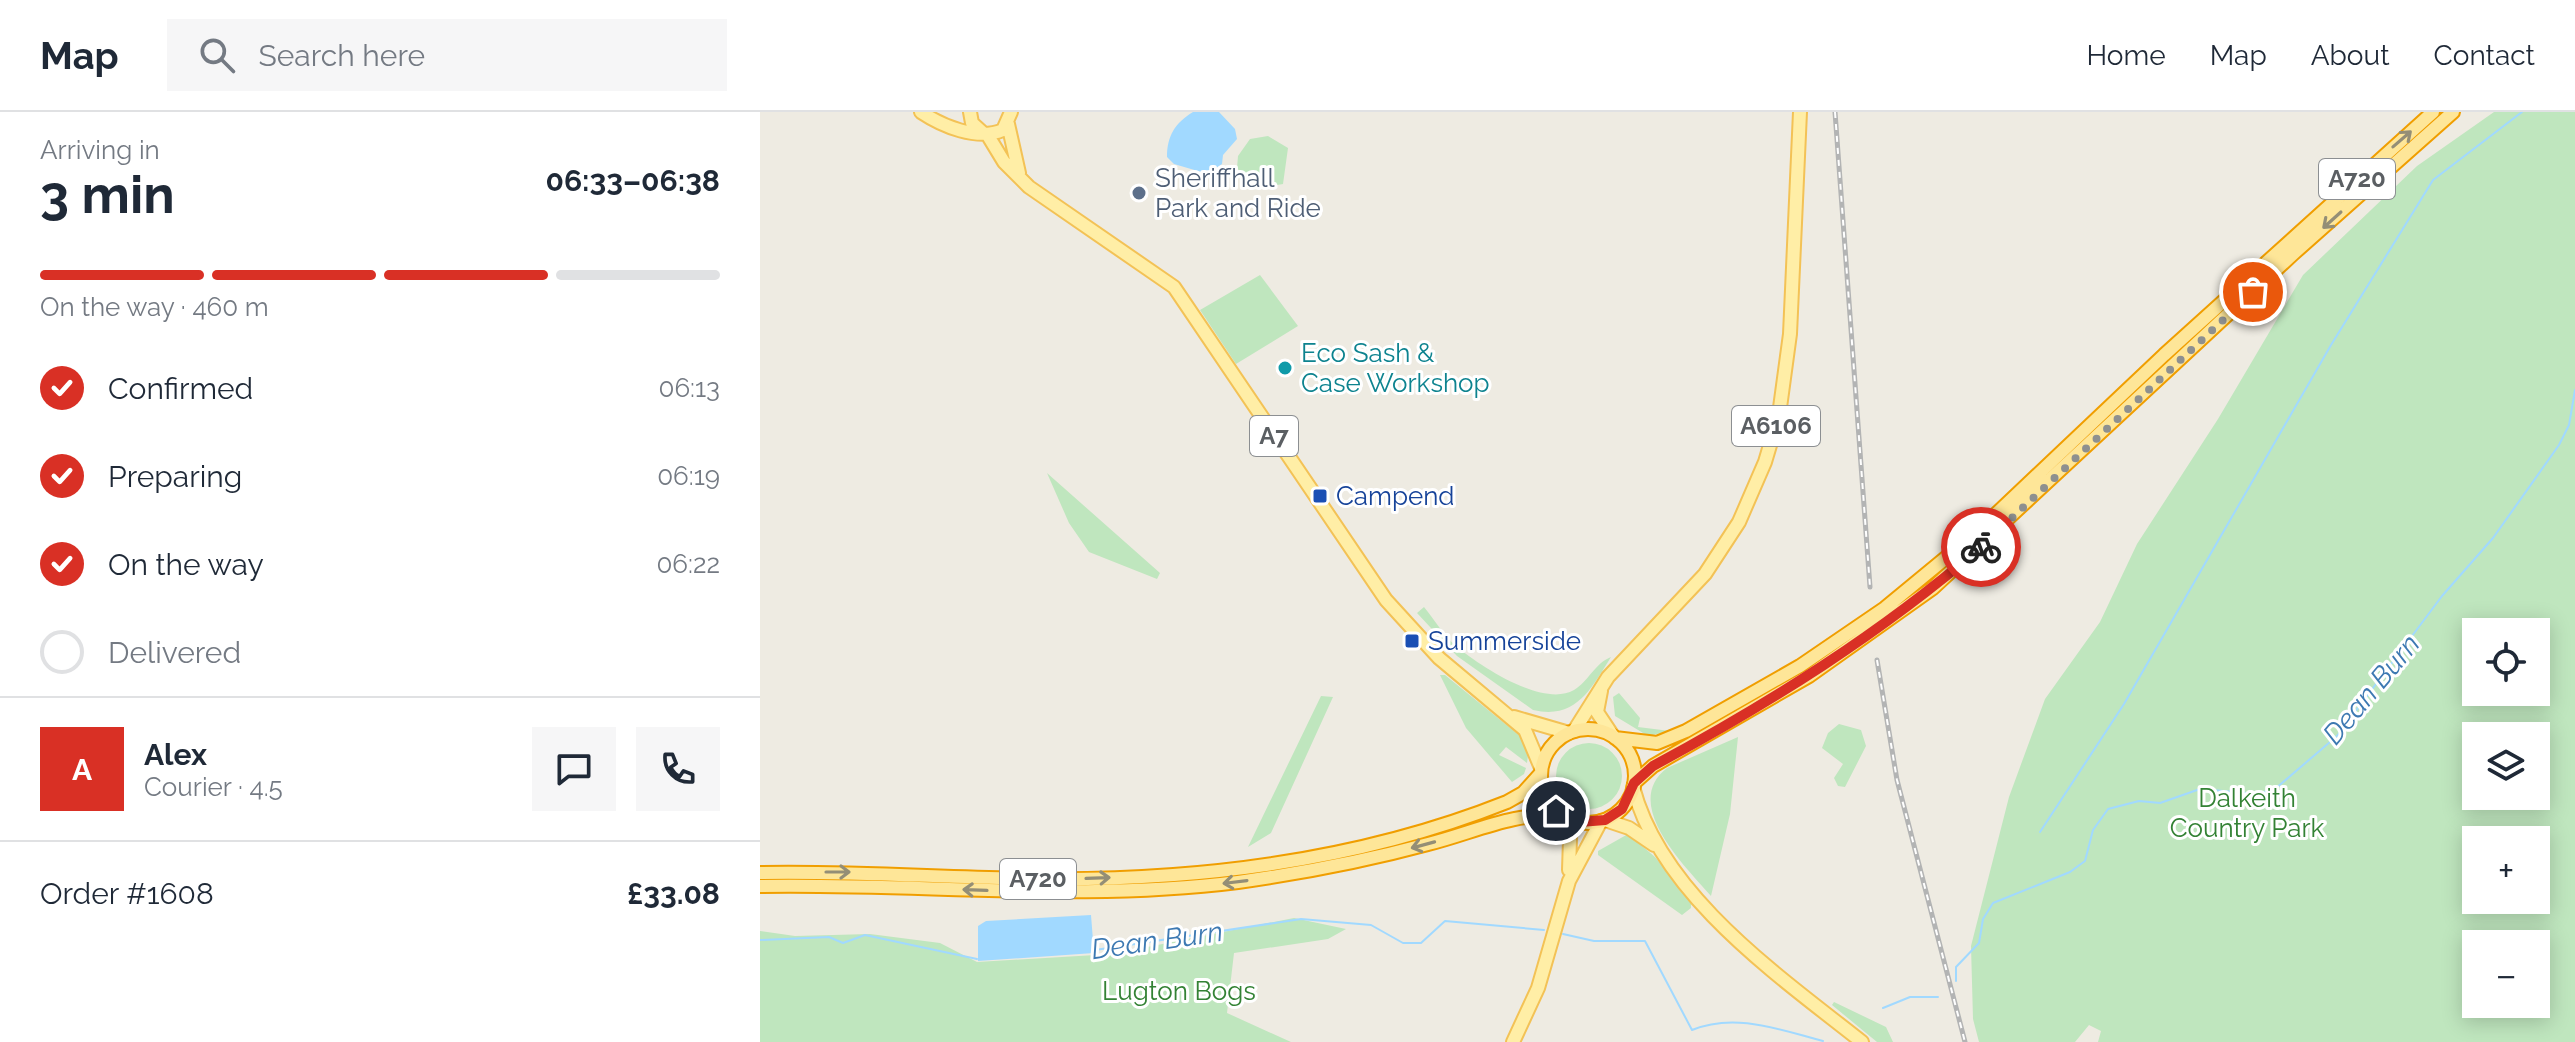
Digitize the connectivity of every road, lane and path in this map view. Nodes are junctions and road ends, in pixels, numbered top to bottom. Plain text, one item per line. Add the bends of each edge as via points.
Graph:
1 (921, 112) edge
2 (970, 112) edge
3 (1800, 112) edge
4 (2433, 112) edge
5 (2453, 112) edge
6 (1010, 118) edge
7 (963, 131) junction
8 (985, 133) junction
9 (999, 152) junction
10 (1021, 180) junction
11 (1604, 684) junction
12 (1507, 715) junction
13 (1571, 732) junction
14 (1614, 737) junction
15 (1541, 771) junction
16 (1634, 785) junction
17 (1564, 817) junction
18 (1603, 820) junction
19 (1656, 847) junction
20 (760, 873) edge
21 (1569, 881) junction
22 (760, 886) edge
23 (1513, 1042) edge
24 (1862, 1042) edge

1 - 7 main road, A7
2 - 8 main road, A7 via 972,123
3 - 11 main road, A6106 via 1790,334 1779,415 1765,462 1739,522 1705,574
14 -> 4 highway, A720 via 1657,743 1686,731 1800,666 1885,608 1976,533
5 -> 16 highway, A720 via 1933,588 1809,676 1653,766
6 - 8 main road via 995,134
6 - 10 main road
7 - 8 main road, A7
7 - 9 main road, A7
8 - 9 main road, A7
9 - 10 main road, A7
10 - 12 main road, A7 via 1174,287 1386,600 1439,658
11 - 13 main road, A6106
11 - 14 main road via 1597,712
12 - 13 main road, A7
12 - 15 main road, A7 via 1534,744
13 - 14 highway via 1592,730
13 - 15 highway via 1548,751
14 - 16 highway via 1633,763
15 - 17 highway via 1546,798
20 -> 15 highway, A720 via 1078,879 1268,865 1375,844 1494,808 1523,793
16 - 18 highway via 1622,809
16 - 19 main road
17 - 18 highway via 1585,823
17 - 21 main road via 1571,841
17 -> 22 highway, A720 via 1520,816 1352,863 1177,888 1029,892
18 - 19 main road via 1629,828
18 - 21 main road
19 - 24 main road via 1731,932
21 - 23 main road via 1538,988

